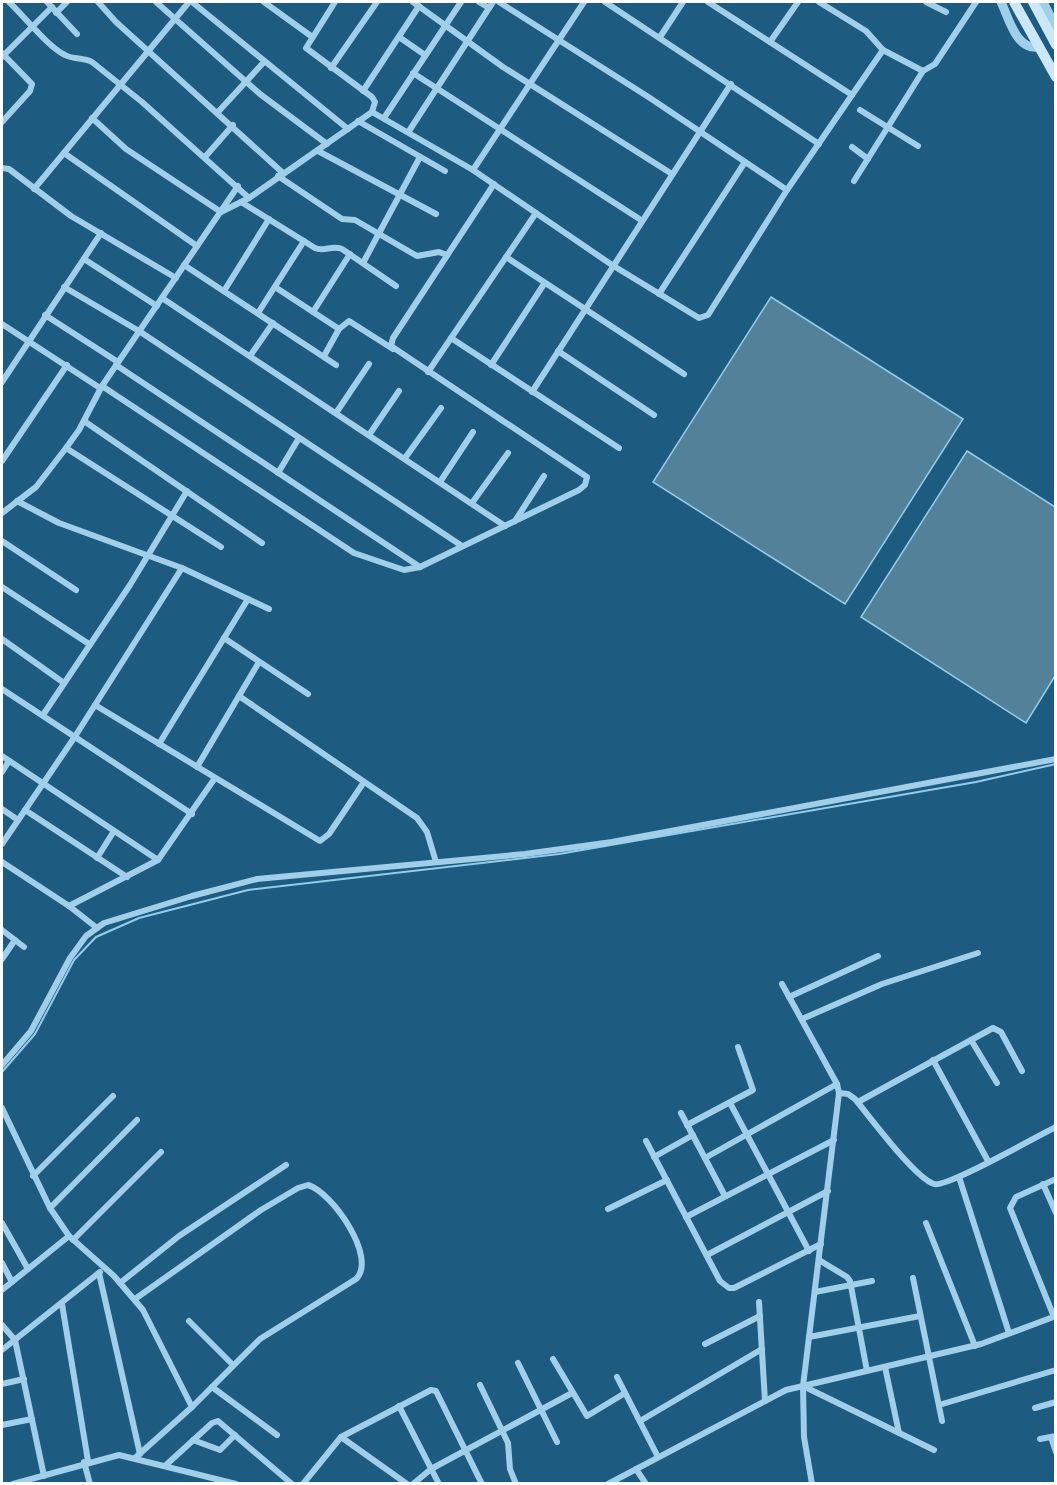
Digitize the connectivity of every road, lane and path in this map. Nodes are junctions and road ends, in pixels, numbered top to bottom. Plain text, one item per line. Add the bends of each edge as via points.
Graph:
1 (9, 2) edge
2 (67, 2) edge
3 (98, 2) edge
4 (156, 2) edge
5 (191, 2) edge
6 (264, 2) edge
7 (335, 2) edge
8 (377, 2) edge
9 (413, 2) edge
10 (461, 2) edge
11 (479, 2) edge
12 (499, 2) edge
13 (584, 2) edge
14 (604, 2) edge
15 (683, 2) edge
16 (708, 2) edge
17 (798, 2) edge
18 (819, 2) edge
19 (926, 2) edge
20 (976, 2) edge
21 (1001, 2) edge
22 (1014, 2) edge
23 (1033, 2) edge
24 (1043, 2) edge
25 (615, 4) edge
26 (491, 5) edge
27 (419, 6) junction
28 (52, 7) edge
29 (946, 12) dead end
30 (1041, 17) junction
31 (176, 18) junction
32 (445, 25) junction
33 (1026, 25) junction
34 (34, 26) junction
35 (1056, 27) edge
36 (77, 34) dead end
37 (311, 36) junction
38 (399, 37) junction
39 (660, 37) junction
40 (559, 39) junction
41 (468, 42) junction
42 (770, 42) junction
43 (1056, 45) edge
44 (1039, 47) junction
45 (883, 50) junction
46 (148, 51) junction
47 (2, 55) edge
48 (425, 55) junction
49 (264, 62) junction
50 (331, 68) junction
51 (923, 71) junction
52 (413, 73) junction
53 (1056, 77) edge
54 (246, 82) junction
55 (529, 84) junction
56 (731, 84) junction
57 (120, 86) junction
58 (438, 88) junction
59 (363, 91) junction
60 (852, 95) junction
61 (861, 110) dead end
62 (218, 112) junction
63 (372, 112) junction
64 (92, 118) junction
65 (384, 118) junction
66 (2, 119) edge
67 (358, 122) junction
68 (233, 125) junction
69 (888, 127) junction
70 (501, 128) junction
71 (348, 129) junction
72 (409, 131) junction
73 (700, 131) junction
74 (327, 144) junction
75 (819, 144) junction
76 (918, 146) dead end
77 (852, 147) dead end
78 (318, 151) junction
79 (64, 153) junction
80 (205, 157) junction
81 (420, 157) junction
82 (868, 159) junction
83 (745, 162) junction
84 (2, 168) edge
85 (473, 170) junction
86 (445, 171) dead end
87 (672, 174) junction
88 (281, 175) junction
89 (854, 181) dead end
90 (494, 184) junction
91 (238, 186) junction
92 (34, 189) junction
93 (787, 190) junction
94 (399, 196) junction
95 (249, 198) junction
96 (240, 202) junction
97 (221, 212) junction
98 (536, 213) junction
99 (436, 214) dead end
100 (269, 219) junction
101 (641, 220) junction
102 (101, 233) junction
103 (378, 234) junction
104 (304, 241) junction
105 (196, 246) junction
106 (350, 254) junction
107 (447, 255) junction
108 (506, 257) junction
109 (84, 259) junction
110 (363, 263) junction
111 (184, 265) junction
112 (612, 265) junction
113 (176, 278) junction
114 (544, 284) junction
115 (396, 286) dead end
116 (64, 287) junction
117 (275, 287) junction
118 (224, 291) junction
119 (659, 294) junction
120 (162, 298) junction
121 (157, 306) junction
122 (583, 310) junction
123 (313, 312) junction
124 (258, 313) junction
125 (45, 315) junction
126 (273, 323) junction
127 (2, 324) edge
128 (339, 329) junction
129 (139, 331) junction
130 (451, 338) junction
131 (29, 340) junction
132 (396, 351) junction
133 (558, 351) junction
134 (250, 356) junction
135 (324, 356) junction
136 (117, 364) junction
137 (336, 364) dead end
138 (369, 364) dead end
139 (67, 365) junction
140 (491, 365) junction
141 (428, 372) junction
142 (684, 374) dead end
143 (2, 382) edge
144 (101, 387) junction
145 (399, 391) dead end
146 (532, 392) junction
147 (441, 408) dead end
148 (336, 412) junction
149 (654, 415) dead end
150 (84, 421) junction
151 (473, 432) dead end
152 (369, 435) junction
153 (299, 438) junction
154 (66, 448) junction
155 (619, 448) dead end
156 (508, 453) dead end
157 (405, 458) junction
158 (2, 461) edge
159 (278, 473) junction
160 (544, 476) dead end
161 (440, 482) junction
162 (186, 491) junction
163 (17, 501) junction
164 (472, 503) junction
165 (2, 511) edge
166 (172, 515) junction
167 (514, 521) junction
168 (505, 526) junction
169 (2, 542) edge
170 (262, 543) dead end
171 (462, 546) junction
172 (221, 547) dead end
173 (149, 554) junction
174 (420, 567) junction
175 (182, 568) junction
176 (2, 587) edge
177 (76, 590) dead end
178 (248, 599) junction
179 (269, 609) dead end
180 (224, 638) junction
181 (2, 639) edge
182 (89, 644) junction
183 (260, 662) junction
184 (64, 683) junction
185 (2, 689) edge
186 (308, 694) dead end
187 (239, 696) junction
188 (95, 705) junction
189 (43, 716) junction
190 (74, 738) junction
191 (159, 744) junction
192 (2, 756) edge
193 (1056, 759) edge
194 (9, 761) junction
195 (197, 767) junction
196 (2, 772) edge
197 (215, 778) junction
198 (364, 782) junction
199 (42, 784) junction
200 (2, 809) edge
201 (24, 810) junction
202 (192, 814) junction
203 (18, 820) junction
204 (114, 831) junction
205 (2, 844) edge
206 (98, 858) junction
207 (158, 860) junction
208 (2, 862) edge
209 (436, 862) junction
210 (127, 877) junction
211 (69, 906) junction
212 (97, 928) junction
213 (2, 930) edge
214 (15, 940) junction
215 (24, 947) dead end
216 (978, 953) dead end
217 (878, 956) dead end
218 (2, 959) edge
219 (782, 984) dead end
220 (789, 997) junction
221 (802, 1019) junction
222 (970, 1040) junction
223 (738, 1047) dead end
224 (933, 1060) junction
225 (2, 1065) edge
226 (1022, 1071) dead end
227 (997, 1083) dead end
228 (837, 1084) junction
229 (839, 1093) junction
230 (113, 1096) dead end
231 (858, 1102) junction
232 (730, 1103) junction
233 (2, 1108) edge
234 (681, 1113) dead end
235 (137, 1120) dead end
236 (687, 1125) junction
237 (1055, 1129) edge
238 (747, 1134) junction
239 (693, 1135) junction
240 (834, 1140) junction
241 (646, 1141) dead end
242 (161, 1152) dead end
243 (654, 1156) junction
244 (705, 1158) junction
245 (988, 1161) junction
246 (286, 1165) dead end
247 (769, 1174) junction
248 (33, 1176) junction
249 (959, 1177) junction
250 (1056, 1179) edge
251 (667, 1180) junction
252 (1043, 1184) junction
253 (828, 1191) junction
254 (725, 1196) junction
255 (50, 1208) junction
256 (608, 1209) dead end
257 (790, 1211) junction
258 (1056, 1213) edge
259 (686, 1217) junction
260 (2, 1223) edge
261 (926, 1223) dead end
262 (71, 1238) junction
263 (821, 1244) junction
264 (809, 1251) junction
265 (707, 1255) junction
266 (819, 1260) junction
267 (2, 1263) edge
268 (105, 1267) junction
269 (28, 1269) junction
270 (99, 1273) junction
271 (913, 1278) dead end
272 (872, 1281) dead end
273 (12, 1282) junction
274 (120, 1283) junction
275 (850, 1285) junction
276 (2, 1290) edge
277 (815, 1292) junction
278 (135, 1299) junction
279 (759, 1302) dead end
280 (62, 1304) junction
281 (760, 1316) junction
282 (920, 1316) junction
283 (1055, 1317) edge
284 (189, 1321) dead end
285 (2, 1325) edge
286 (859, 1327) junction
287 (1009, 1333) junction
288 (809, 1337) junction
289 (15, 1340) junction
290 (705, 1344) dead end
291 (975, 1346) junction
292 (762, 1349) junction
293 (2, 1350) edge
294 (928, 1357) junction
295 (553, 1359) dead end
296 (518, 1363) dead end
297 (233, 1365) junction
298 (885, 1367) junction
299 (1056, 1370) edge
300 (867, 1371) junction
301 (617, 1377) dead end
302 (24, 1379) junction
303 (2, 1384) edge
304 (480, 1385) dead end
305 (803, 1386) junction
306 (212, 1387) junction
307 (572, 1393) junction
308 (625, 1393) junction
309 (765, 1401) junction
310 (1056, 1402) edge
311 (939, 1405) junction
312 (399, 1406) junction
313 (192, 1407) junction
314 (1035, 1408) dead end
315 (540, 1410) junction
316 (32, 1419) junction
317 (640, 1421) junction
318 (942, 1421) dead end
319 (2, 1425) edge
320 (503, 1430) junction
321 (899, 1433) junction
322 (235, 1435) junction
323 (277, 1435) dead end
324 (1053, 1436) edge
325 (341, 1437) junction
326 (1040, 1439) dead end
327 (193, 1440) junction
328 (557, 1442) dead end
329 (934, 1450) dead end
330 (466, 1451) junction
331 (1056, 1452) edge
332 (138, 1456) junction
333 (658, 1457) junction
334 (86, 1462) junction
335 (166, 1465) junction
336 (636, 1468) junction
337 (431, 1469) junction
338 (44, 1476) junction
339 (214, 1481) edge
340 (13, 1484) edge
341 (90, 1484) edge
342 (236, 1484) edge
343 (292, 1484) edge
344 (303, 1484) edge
345 (407, 1484) edge
346 (413, 1484) edge
347 (439, 1484) edge
348 (482, 1484) edge
349 (516, 1484) edge
350 (608, 1484) edge
351 (646, 1484) edge
352 (812, 1484) edge

1 - 34 street
2 - 28 street
3 - 46 street
4 - 31 street
5 - 31 street
5 - 49 street
6 - 37 street
7 - 37 street
8 - 50 street
9 - 27 street
10 - 32 street
11 - 26 street
12 - 40 street
13 - 40 street
14 - 25 street
15 - 39 street
16 - 42 street
17 - 42 street
18 - 45 street via 866,32
19 - 29 street
20 - 51 street via 935,64
21 - 44 street via 1022,44
22 - 33 main road
23 - 30 main road
24 - 35 street
25 - 39 street
26 - 41 street
27 - 32 street
27 - 38 street
28 - 34 street
28 - 36 street
30 - 33 main road
30 - 43 main road
31 - 46 street
31 - 54 street
32 - 41 street
32 - 48 street
33 - 44 main road
34 - 47 street
34 - 57 street via 60,52 72,58 85,58
37 - 50 street via 306,48
38 - 48 street
38 - 59 street
39 - 56 street
40 - 55 street
40 - 73 street
41 - 55 street
41 - 58 street
42 - 60 street
44 - 53 main road
45 - 51 street
45 - 60 street
46 - 57 street
46 - 62 street
47 - 66 street via 32,84 30,91
48 - 52 street
49 - 54 street
49 - 71 street
50 - 59 street
51 - 69 street
52 - 58 street
52 - 65 street
54 - 62 street
54 - 74 street
55 - 70 street
55 - 87 street
56 - 73 street
56 - 75 street
57 - 64 street
57 - 80 street
58 - 70 street
58 - 72 street
59 - 63 street via 375,102
60 - 75 street
61 - 69 street
62 - 68 street
63 - 65 street
63 - 67 street
64 - 79 street
64 - 97 street via 126,149
65 - 72 street
67 - 71 street
67 - 81 street
68 - 80 street
68 - 88 street
69 - 76 street
69 - 82 street
70 - 85 street
70 - 101 street
71 - 74 street
72 - 85 street
73 - 83 street
73 - 87 street
74 - 78 street
75 - 93 street
77 - 82 street
78 - 88 street
78 - 94 street
79 - 92 street
79 - 105 street
80 - 91 street
81 - 86 street
81 - 94 street
82 - 89 street
83 - 93 street
83 - 119 street
84 - 92 street via 9,169
85 - 90 street
87 - 101 street
88 - 95 street
88 - 103 street via 342,219 355,220
90 - 98 street
90 - 107 street
91 - 95 street
91 - 97 street
92 - 102 street
93 - 119 street via 708,315 699,318
94 - 99 street
94 - 103 street
95 - 96 street
96 - 97 street
96 - 100 street
97 - 105 street
98 - 108 street
98 - 112 street
100 - 104 street
100 - 118 street
101 - 112 street
102 - 109 street
102 - 113 street
103 - 107 street via 417,256 439,252
103 - 110 street
104 - 106 street via 320,250 337,247
104 - 117 street
105 - 111 street
106 - 110 street
106 - 123 street
107 - 132 street via 393,338 391,346
108 - 114 street
108 - 130 street
109 - 116 street
109 - 121 street
110 - 115 street
111 - 113 street
111 - 118 street
112 - 119 street
112 - 122 street
113 - 120 street
114 - 122 street
114 - 140 street
116 - 125 street
116 - 129 street
117 - 123 street
117 - 124 street
118 - 124 street
120 - 121 street
120 - 134 street
121 - 129 street
122 - 133 street
122 - 142 street
123 - 128 street
124 - 126 street
125 - 131 street
125 - 136 street
126 - 134 street
126 - 135 street
127 - 131 street
128 - 132 street via 349,321
128 - 135 street
129 - 136 street
129 - 153 street
130 - 140 street
130 - 141 street
131 - 139 street
131 - 143 street
132 - 141 street
133 - 146 street
133 - 149 street
134 - 148 street
135 - 137 street
136 - 144 street
136 - 159 street
138 - 148 street
139 - 144 street
139 - 158 street
140 - 146 street
141 - 167 street via 587,477 579,490
144 - 150 street
144 - 174 street via 354,553 404,570
145 - 152 street
146 - 155 street
147 - 157 street
148 - 152 street
150 - 154 street
150 - 162 street
151 - 161 street
152 - 157 street
153 - 159 street
153 - 171 street
154 - 163 street via 36,487
154 - 166 street
156 - 164 street
157 - 161 street
159 - 174 street
160 - 167 street
161 - 164 street
162 - 166 street
162 - 170 street
163 - 165 street
163 - 173 street via 59,523
164 - 168 street
166 - 172 street
166 - 173 street
167 - 168 street
168 - 171 street
169 - 177 street
171 - 174 street
173 - 175 street
173 - 182 street
175 - 178 street
175 - 188 street
176 - 182 street
178 - 179 street
178 - 180 street
180 - 183 street
180 - 191 street
181 - 184 street
182 - 184 street
183 - 186 street
183 - 187 street
184 - 189 street
185 - 189 street
187 - 195 street
187 - 198 street
188 - 190 street
188 - 191 street
189 - 190 street
190 - 199 street
190 - 202 street
191 - 195 street
192 - 194 street
193 - 209 street via 612,842
194 - 196 street
194 - 199 street
195 - 197 street
197 - 198 street via 320,842
197 - 202 street
198 - 209 street via 422,823
199 - 201 street
199 - 204 street
200 - 203 street
201 - 203 street
201 - 206 street
202 - 207 street
203 - 205 street
204 - 206 street
204 - 207 street
206 - 210 street
207 - 210 street
208 - 211 street
209 - 212 street via 248,880 120,917
210 - 211 street
211 - 212 street
212 - 225 street via 76,948 31,1031
213 - 214 street
214 - 215 street
214 - 218 street
216 - 221 street via 882,984
217 - 220 street
219 - 220 street
220 - 221 street
221 - 228 street
222 - 224 street
222 - 226 street via 998,1028
222 - 227 street
223 - 232 street via 754,1087
224 - 231 street
224 - 245 street
228 - 229 street
228 - 238 street
229 - 231 street
229 - 240 street
230 - 248 street
231 - 249 street via 928,1181 938,1184
232 - 236 street
232 - 238 street
233 - 248 street
234 - 236 street
235 - 255 street
236 - 239 street
237 - 245 street
238 - 244 street
238 - 247 street
239 - 243 street
239 - 244 street
240 - 247 street
240 - 253 street
241 - 243 street
242 - 262 street
243 - 251 street
244 - 254 street
245 - 249 street
246 - 274 street via 179,1236
247 - 254 street
247 - 257 street
248 - 255 street
249 - 287 street
250 - 252 street
251 - 256 street
251 - 259 street
252 - 258 street
252 - 283 street via 1016,1197 1010,1208
253 - 257 street
253 - 263 street
254 - 259 street
255 - 262 street
257 - 264 street
257 - 265 street
259 - 265 street
260 - 269 street
261 - 291 street
262 - 268 street
262 - 269 street
263 - 264 street
263 - 266 street
264 - 265 street via 734,1288 720,1281
266 - 275 street via 847,1277
266 - 277 street
267 - 273 street
268 - 270 street
268 - 274 street
269 - 273 street
270 - 280 street
270 - 332 street
271 - 282 street
272 - 275 street
273 - 276 street
274 - 278 street
275 - 277 street
275 - 286 street
277 - 288 street
278 - 297 street via 261,1210 298,1188 313,1186 346,1220 362,1257 362,1271 356,1279 266,1334
278 - 313 street
279 - 281 street
280 - 289 street
280 - 334 street
281 - 290 street
281 - 292 street
282 - 286 street
282 - 294 street
283 - 287 street
284 - 297 street
285 - 289 street
286 - 288 street
286 - 300 street
287 - 291 street
288 - 305 street
289 - 293 street
289 - 302 street
291 - 294 street
292 - 309 street
292 - 317 street
294 - 298 street
294 - 311 street
295 - 307 street
296 - 315 street
297 - 306 street
298 - 300 street
298 - 321 street
299 - 311 street
300 - 305 street
301 - 308 street
302 - 303 street
302 - 316 street
304 - 320 street
305 - 309 street
305 - 321 street
305 - 352 street via 804,1437
306 - 313 street
306 - 323 street
307 - 308 street via 587,1416
307 - 315 street
308 - 317 street
309 - 333 street
310 - 314 street
311 - 318 street
312 - 325 street
312 - 330 street via 427,1391 436,1391
312 - 337 street
313 - 332 street
315 - 320 street
315 - 328 street
316 - 319 street
316 - 338 street
317 - 333 street
320 - 330 street
320 - 349 street
321 - 329 street
322 - 327 street via 220,1450
322 - 327 street via 214,1421
322 - 343 street
324 - 326 street
324 - 331 street
325 - 344 street
325 - 345 street
327 - 335 street
330 - 337 street
330 - 348 street
332 - 334 street via 119,1455
332 - 335 street
333 - 336 street
334 - 338 street
334 - 341 street
335 - 339 street
336 - 350 street
336 - 351 street
337 - 346 street
337 - 347 street
338 - 340 street
339 - 342 street

